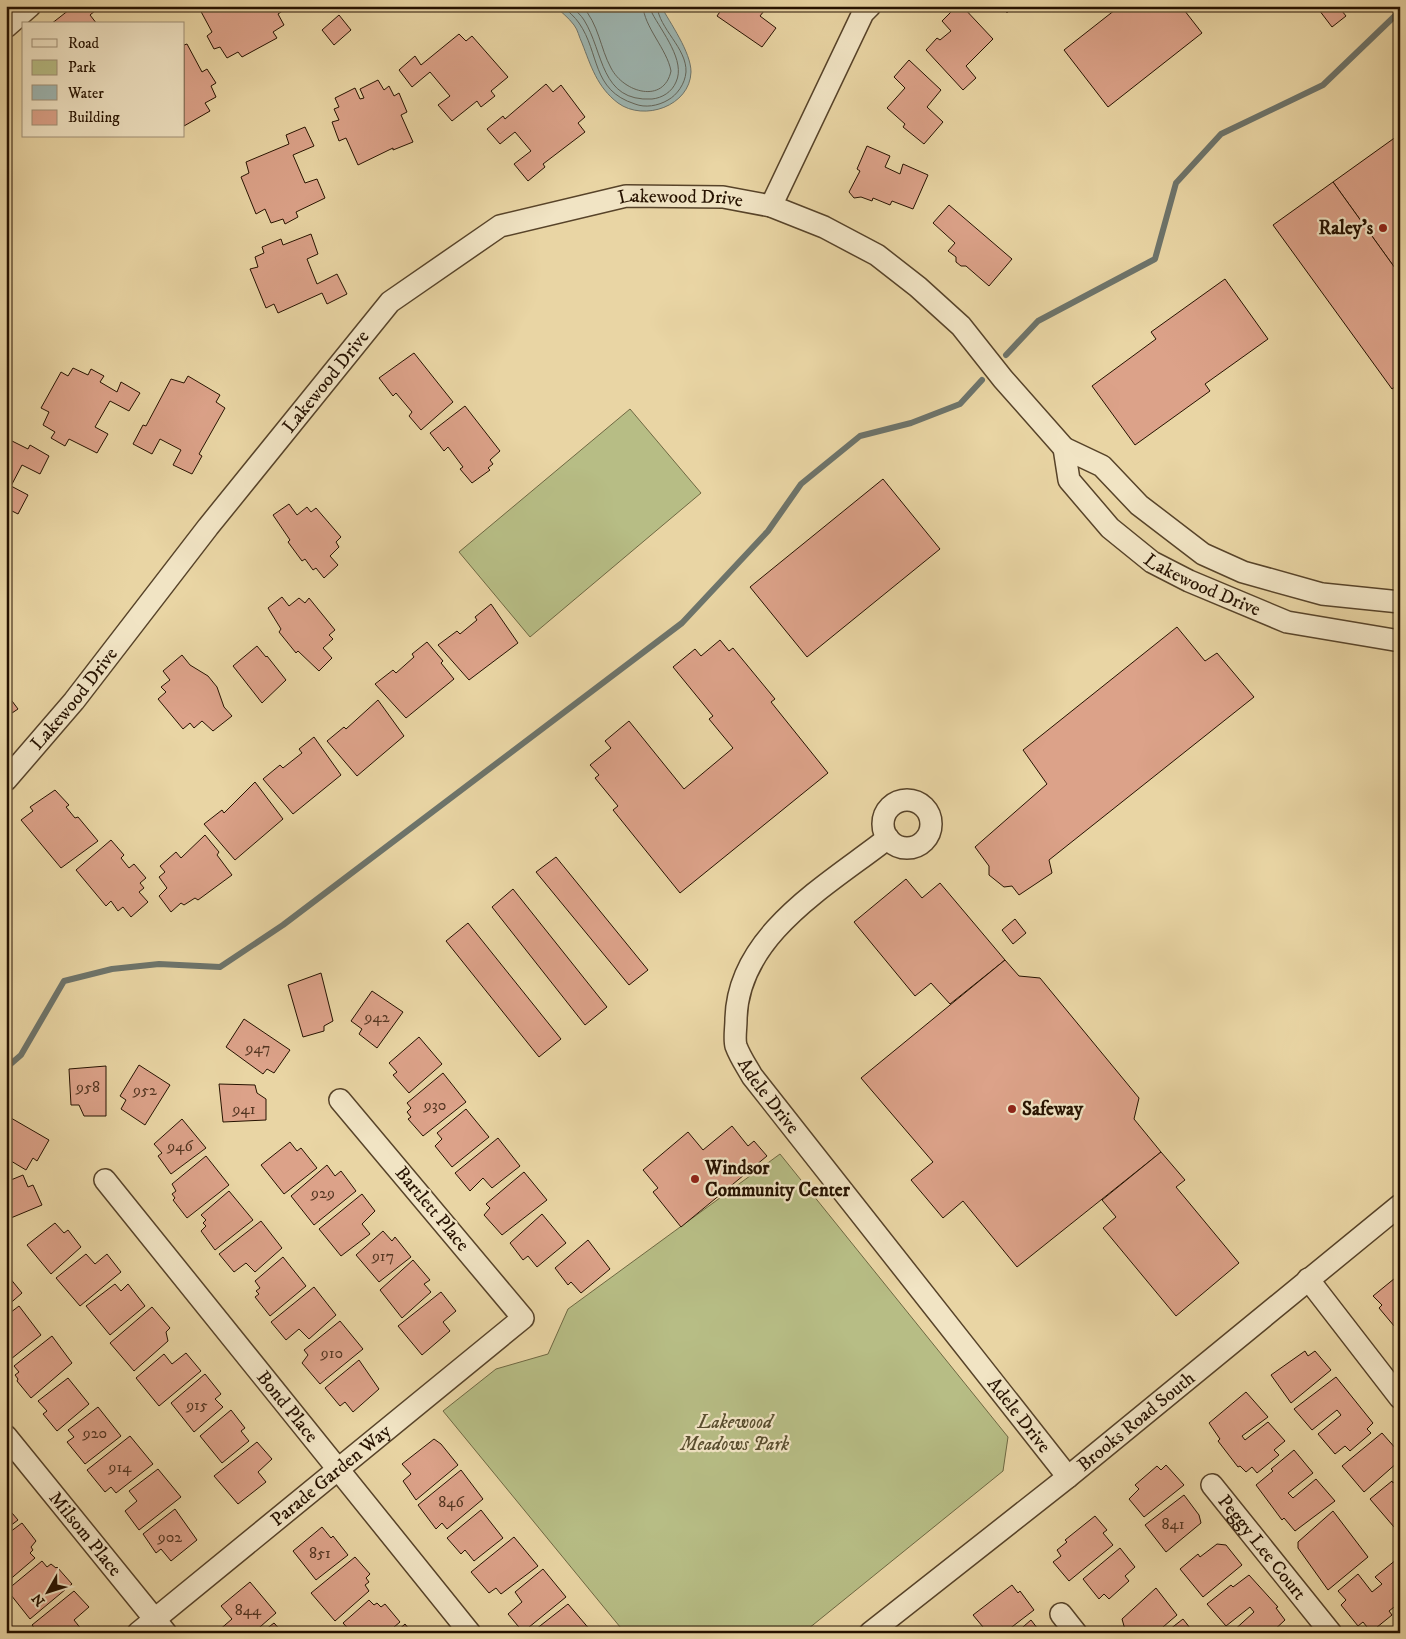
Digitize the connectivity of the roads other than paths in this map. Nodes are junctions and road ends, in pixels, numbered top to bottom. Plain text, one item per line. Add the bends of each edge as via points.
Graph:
1 (30, 6) edge
2 (870, 6) edge
3 (6, 26) edge
4 (771, 206) junction
5 (1064, 448) junction
6 (1400, 602) edge
7 (1400, 641) edge
8 (6, 780) edge
9 (888, 838) dead end
10 (340, 1100) dead end
11 (105, 1180) dead end
12 (1400, 1205) edge
13 (1308, 1279) junction
14 (523, 1318) joint
15 (1400, 1398) edge
16 (6, 1436) edge
17 (338, 1469) junction
18 (1068, 1477) junction
19 (1212, 1485) dead end
20 (1061, 1614) dead end
21 (160, 1626) edge
22 (138, 1633) edge
23 (470, 1633) edge
24 (870, 1633) edge
25 (1076, 1633) edge
26 (1331, 1633) edge

1 - 3 street
2 - 4 street, Lakewood Drive via 862,13
4 - 5 street, Lakewood Drive via 824,227 868,250 918,287 961,326
4 - 8 street, Lakewood Drive via 723,198 626,196 500,226 390,302 208,527 74,700
5 - 6 street, Lakewood Drive via 1102,466 1139,505 1203,554 1243,572 1322,594
5 - 7 street, Lakewood Drive via 1069,480 1110,528 1152,562 1287,622
9 - 18 street, Adele Drive via 790,914 763,942 742,977 736,1012 736,1045 752,1076
10 - 14 street, Bartlett Place
11 - 17 street, Bond Place
12 - 13 street, Brooks Road South
13 - 15 street
13 - 18 street, Brooks Road South
14 - 17 street, Parade Garden Way
16 - 21 street, Milsom Place
17 - 21 street, Parade Garden Way
17 - 23 street, Bond Place
18 - 24 street, Brooks Road South
19 - 26 street, Peggy Lee Court
20 - 25 street
21 - 22 street, Parade Garden Way

